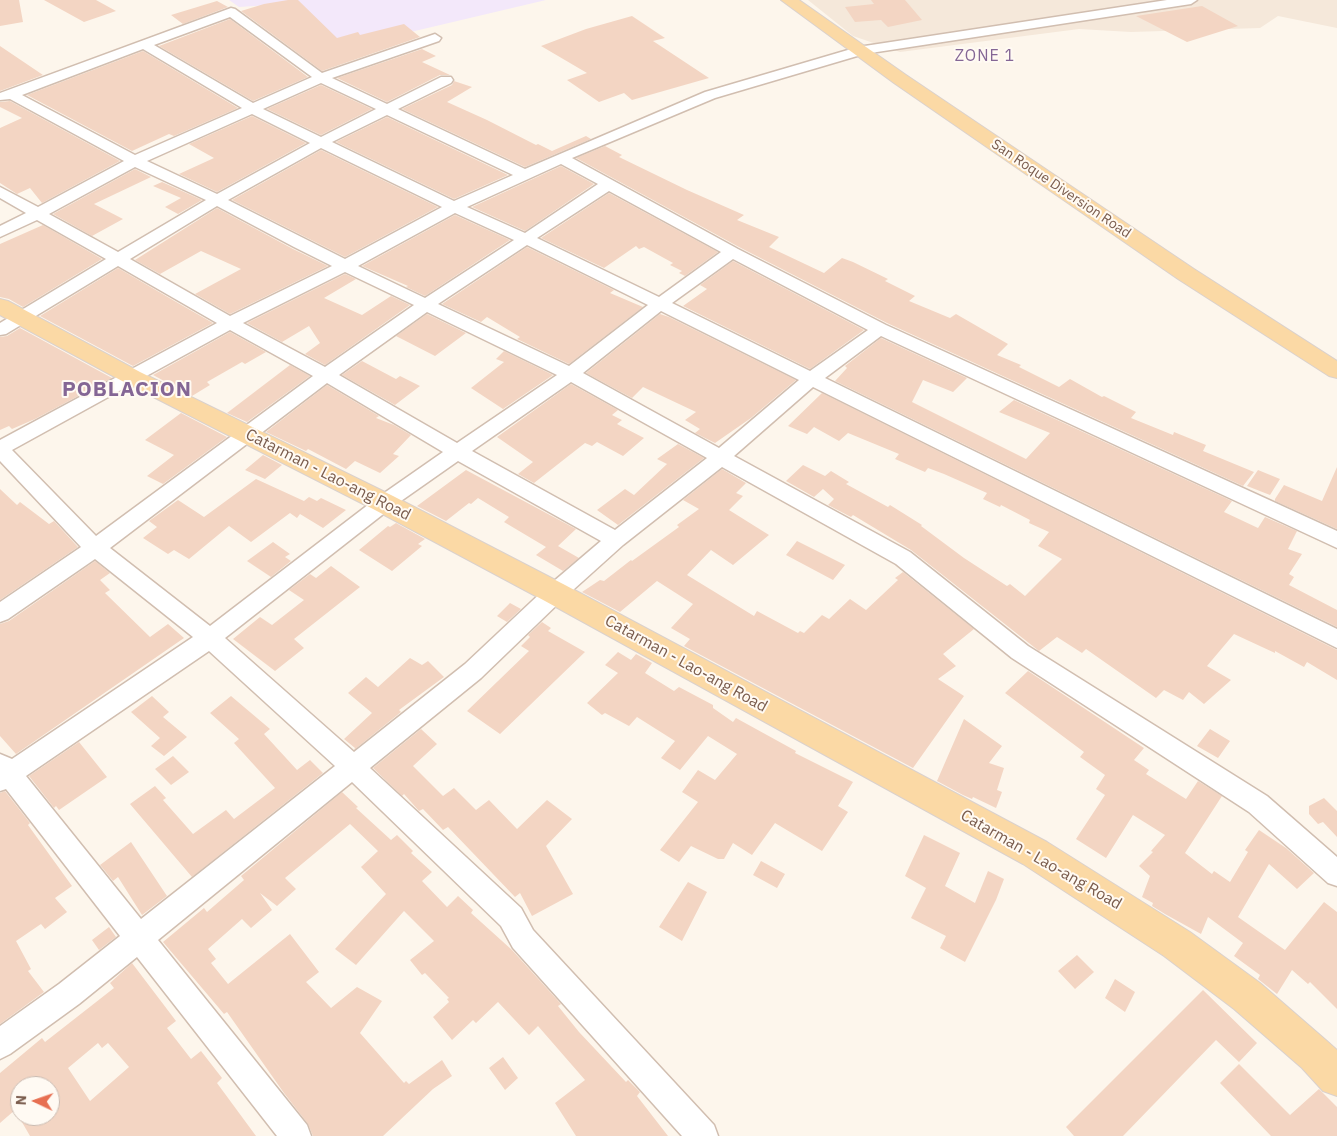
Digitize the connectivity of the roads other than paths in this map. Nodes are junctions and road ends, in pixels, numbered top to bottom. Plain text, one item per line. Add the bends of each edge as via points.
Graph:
1 (789, 0) edge
2 (1190, 0) edge
3 (435, 38) dead end
4 (143, 44) junction
5 (862, 50) junction
6 (321, 78) junction
7 (446, 80) dead end
8 (6, 96) edge
9 (254, 110) junction
10 (388, 110) junction
11 (322, 142) junction
12 (561, 158) junction
13 (135, 160) junction
14 (525, 174) junction
15 (609, 184) junction
16 (0, 192) edge
17 (217, 200) junction
18 (454, 207) junction
19 (39, 213) junction
20 (0, 232) edge
21 (526, 239) junction
22 (732, 252) junction
23 (117, 259) junction
24 (347, 265) junction
25 (427, 304) junction
26 (660, 304) junction
27 (7, 318) edge
28 (230, 323) junction
29 (880, 329) junction
30 (1337, 371) edge
31 (570, 374) junction
32 (326, 375) junction
33 (132, 377) junction
34 (810, 380) junction
35 (248, 434) junction
36 (0, 448) edge
37 (456, 451) junction
38 (721, 456) junction
39 (384, 503) junction
40 (616, 540) junction
41 (1337, 540) edge
42 (95, 548) junction
43 (555, 593) junction
44 (0, 613) edge
45 (210, 638) junction
46 (1337, 639) edge
47 (352, 766) junction
48 (3, 772) edge
49 (1337, 874) edge
50 (138, 939) junction
51 (0, 1044) edge
52 (1337, 1077) edge
53 (296, 1136) edge
54 (703, 1136) edge

1 - 5 main road, San Roque Diversion Road
2 - 5 street
3 - 6 street
4 - 6 street via 231,12
4 - 8 street
4 - 9 street
5 - 12 street via 710,95
5 - 30 main road, San Roque Diversion Road via 1186,274
6 - 9 street
6 - 10 street
7 - 10 street
8 - 13 street
9 - 11 street
9 - 13 street
10 - 11 street
10 - 14 street
11 - 17 street
11 - 18 street
12 - 14 street
12 - 15 street
13 - 17 street
13 - 19 street
14 - 18 street
15 - 21 street
15 - 22 street
16 - 19 street
17 - 23 street
17 - 24 street
18 - 21 street
18 - 24 street
19 - 20 street
19 - 23 street
21 - 25 street
21 - 26 street
22 - 26 street
22 - 29 street
23 - 27 street
23 - 28 street
24 - 25 street
24 - 28 street
25 - 31 street
25 - 32 street
26 - 31 street
26 - 34 street
27 - 33 main road, Catarman - Lao-ang Road
28 - 32 street
28 - 33 street
29 - 34 street
29 - 41 street
31 - 37 street
31 - 38 street
32 - 35 street
32 - 37 street
33 - 35 main road, Catarman - Lao-ang Road
33 - 36 street
34 - 38 street
34 - 46 street
35 - 39 main road, Catarman - Lao-ang Road
35 - 42 street
36 - 42 street
37 - 39 street
37 - 40 street
38 - 40 street
38 - 49 street via 903,558 1020,652 1258,804
39 - 43 main road, Catarman - Lao-ang Road
39 - 45 street
40 - 43 street
42 - 44 street
42 - 45 street
43 - 47 street via 473,671
43 - 52 main road, Catarman - Lao-ang Road via 1035,853 1102,894 1247,996
45 - 47 street
45 - 48 street
47 - 50 street
47 - 54 street via 511,917 523,939
48 - 50 street
50 - 51 street
50 - 53 street

